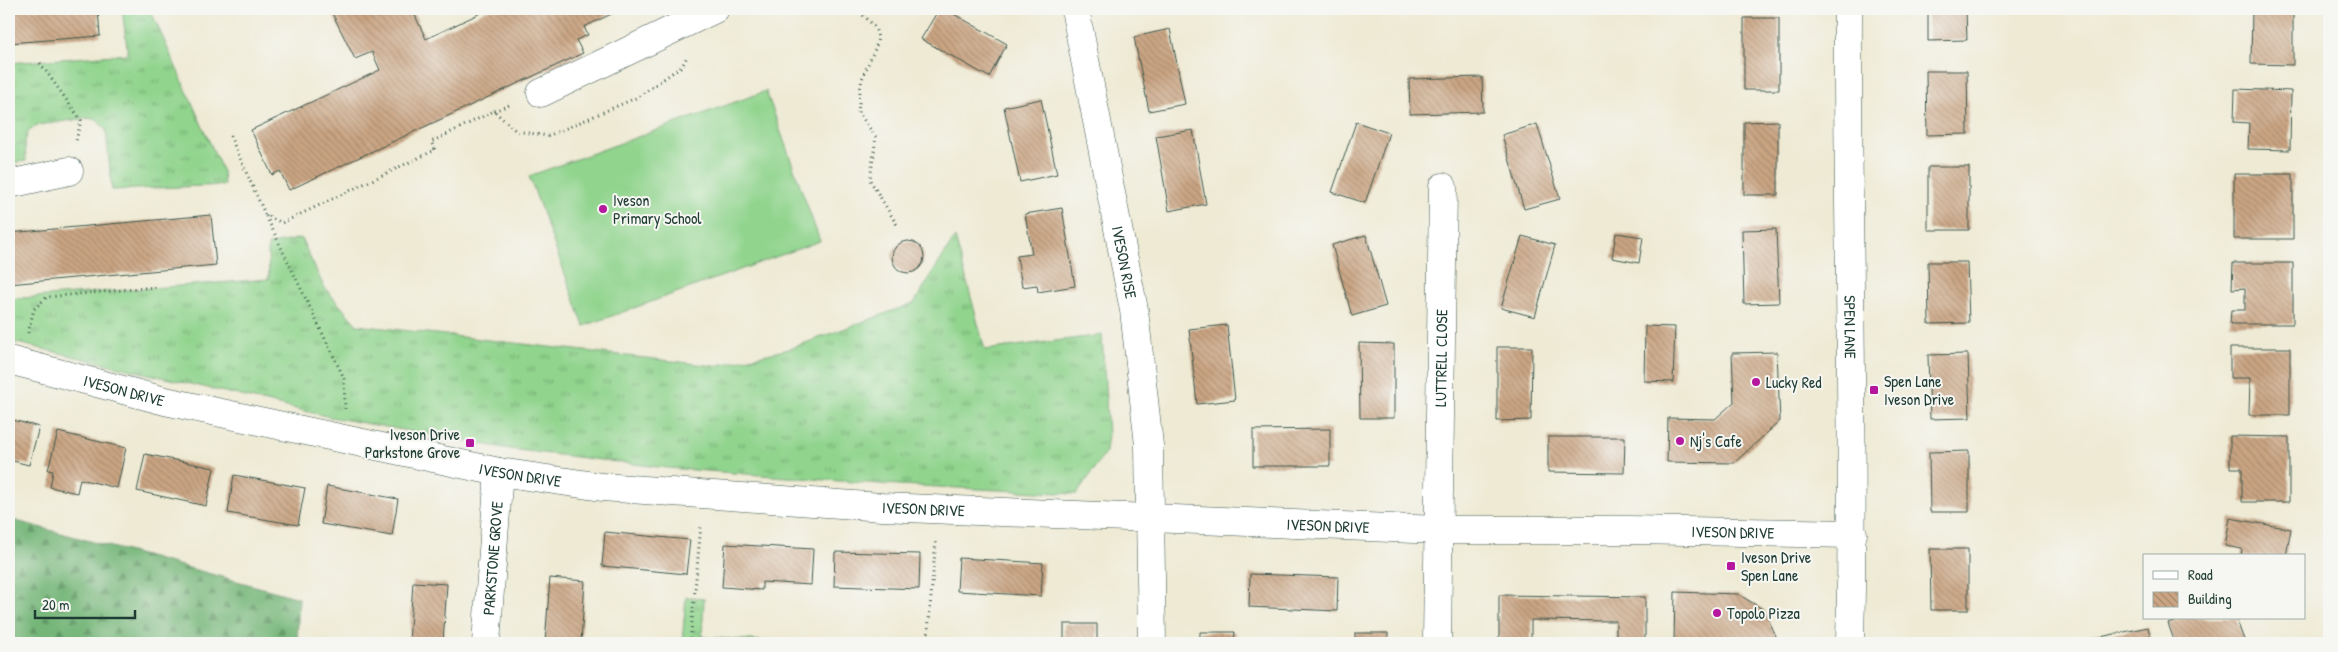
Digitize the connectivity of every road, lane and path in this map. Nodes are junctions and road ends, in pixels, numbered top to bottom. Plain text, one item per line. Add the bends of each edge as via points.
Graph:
1 (855, 9) edge
2 (1075, 9) edge
3 (1848, 9) edge
4 (706, 13) edge
5 (40, 63) dead end
6 (541, 92) dead end
7 (230, 136) dead end
8 (69, 171) joint
9 (9, 184) edge
10 (1443, 187) dead end
11 (265, 214) junction
12 (897, 225) dead end
13 (156, 288) dead end
14 (15, 362) edge
15 (345, 439) junction
16 (498, 472) junction
17 (704, 494) junction
18 (938, 510) junction
19 (1152, 518) junction
20 (1439, 530) junction
21 (1852, 534) junction
22 (486, 643) edge
23 (690, 643) edge
24 (927, 643) edge
25 (1152, 643) edge
26 (1437, 643) edge
27 (1850, 643) edge

1 - 12 path via 873,22 878,45 863,75 858,112 876,137 870,180
2 - 19 street, IVESON RISE via 1134,310 1149,445
3 - 21 street, SPEN LANE
4 - 6 street
4 - 11 path via 682,66 638,97 548,136 516,131 494,112 431,142 435,150 282,223
5 - 8 path via 81,120
7 - 11 path
8 - 9 street
10 - 20 street, LUTTRELL CLOSE
11 - 15 path via 344,378
13 - 14 path via 47,297 34,309
14 - 15 street, IVESON DRIVE via 165,401
15 - 16 street, IVESON DRIVE
16 - 17 street, IVESON DRIVE via 602,487
16 - 22 street, PARKSTONE GROVE
17 - 18 street, IVESON DRIVE
17 - 23 path
18 - 19 street, IVESON DRIVE
18 - 24 path
19 - 20 street, IVESON DRIVE
19 - 25 street, IVESON RISE
20 - 21 street, IVESON DRIVE
20 - 26 street, LUTTRELL CLOSE
21 - 27 street, SPEN LANE

